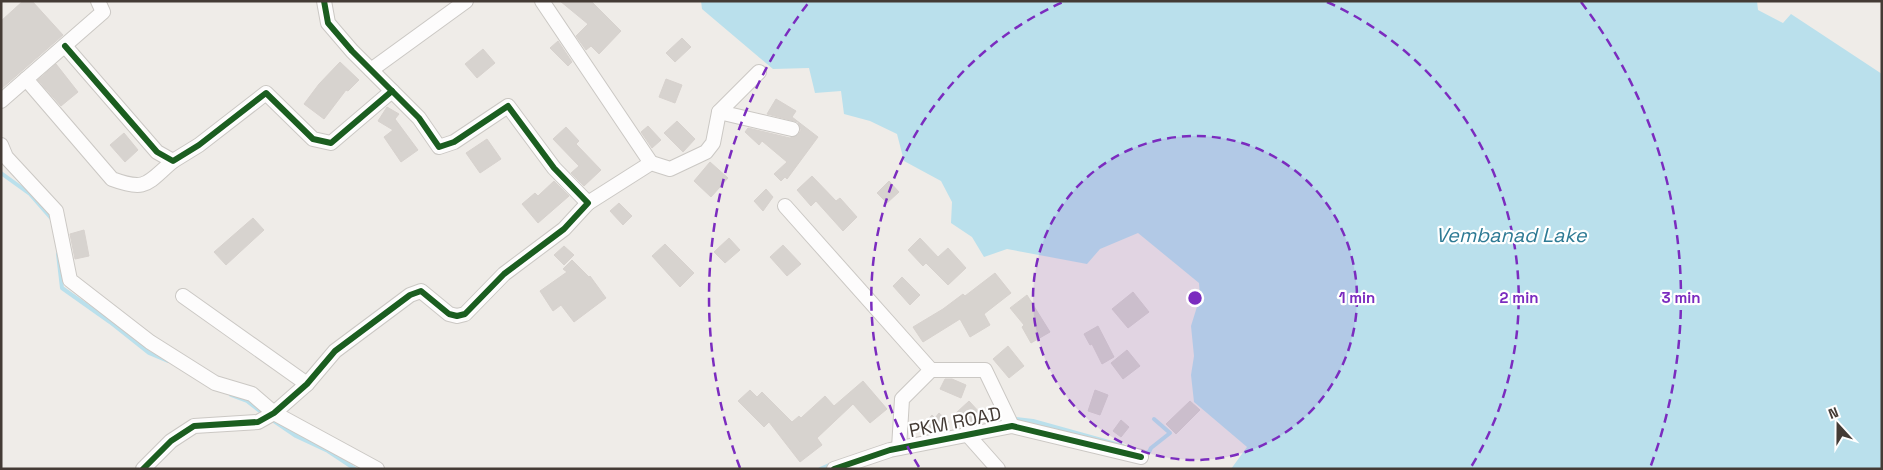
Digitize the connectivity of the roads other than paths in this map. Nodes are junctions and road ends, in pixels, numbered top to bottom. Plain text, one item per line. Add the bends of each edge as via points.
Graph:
1 (98, 1) edge
2 (324, 1) edge
3 (466, 1) edge
4 (542, 1) edge
5 (65, 46) junction
6 (372, 70) junction
7 (759, 72) dead end
8 (26, 79) junction
9 (392, 91) junction
10 (1, 102) edge
11 (719, 112) junction
12 (792, 129) dead end
13 (1, 145) edge
14 (172, 161) junction
15 (651, 163) junction
16 (588, 203) junction
17 (785, 206) dead end
18 (183, 296) dead end
19 (932, 370) junction
20 (307, 384) junction
21 (274, 413) junction
22 (1012, 426) junction
23 (968, 434) junction
24 (899, 448) junction
25 (1141, 457) dead end
26 (830, 468) edge
27 (143, 469) edge
28 (377, 469) edge
29 (998, 469) edge

1 - 5 street via 103,12
2 - 6 street via 328,23
3 - 6 street
4 - 15 street
5 - 8 street
5 - 14 street via 157,152
6 - 9 street
7 - 11 street
8 - 10 street
8 - 14 street via 112,179 130,186 145,185
9 - 14 street via 331,143 313,139 266,93 199,146
9 - 16 street via 419,118 439,147 454,142 508,106 554,168
11 - 12 street
11 - 15 street via 713,143 706,152 670,169
13 - 21 street via 6,156 56,211 70,280 150,342 215,383 252,394
15 - 16 street
16 - 20 street via 564,229 504,274 465,314 450,314 421,291 410,295 335,352
17 - 19 street
18 - 20 street
19 - 22 street via 985,370
19 - 24 street, PKM ROAD via 902,399
20 - 21 street
21 - 27 street via 258,422 194,426 171,441
21 - 28 street
22 - 23 street, PKM ROAD
22 - 25 street, PKM ROAD
23 - 24 street, PKM ROAD
23 - 29 street
24 - 26 street, PKM ROAD

